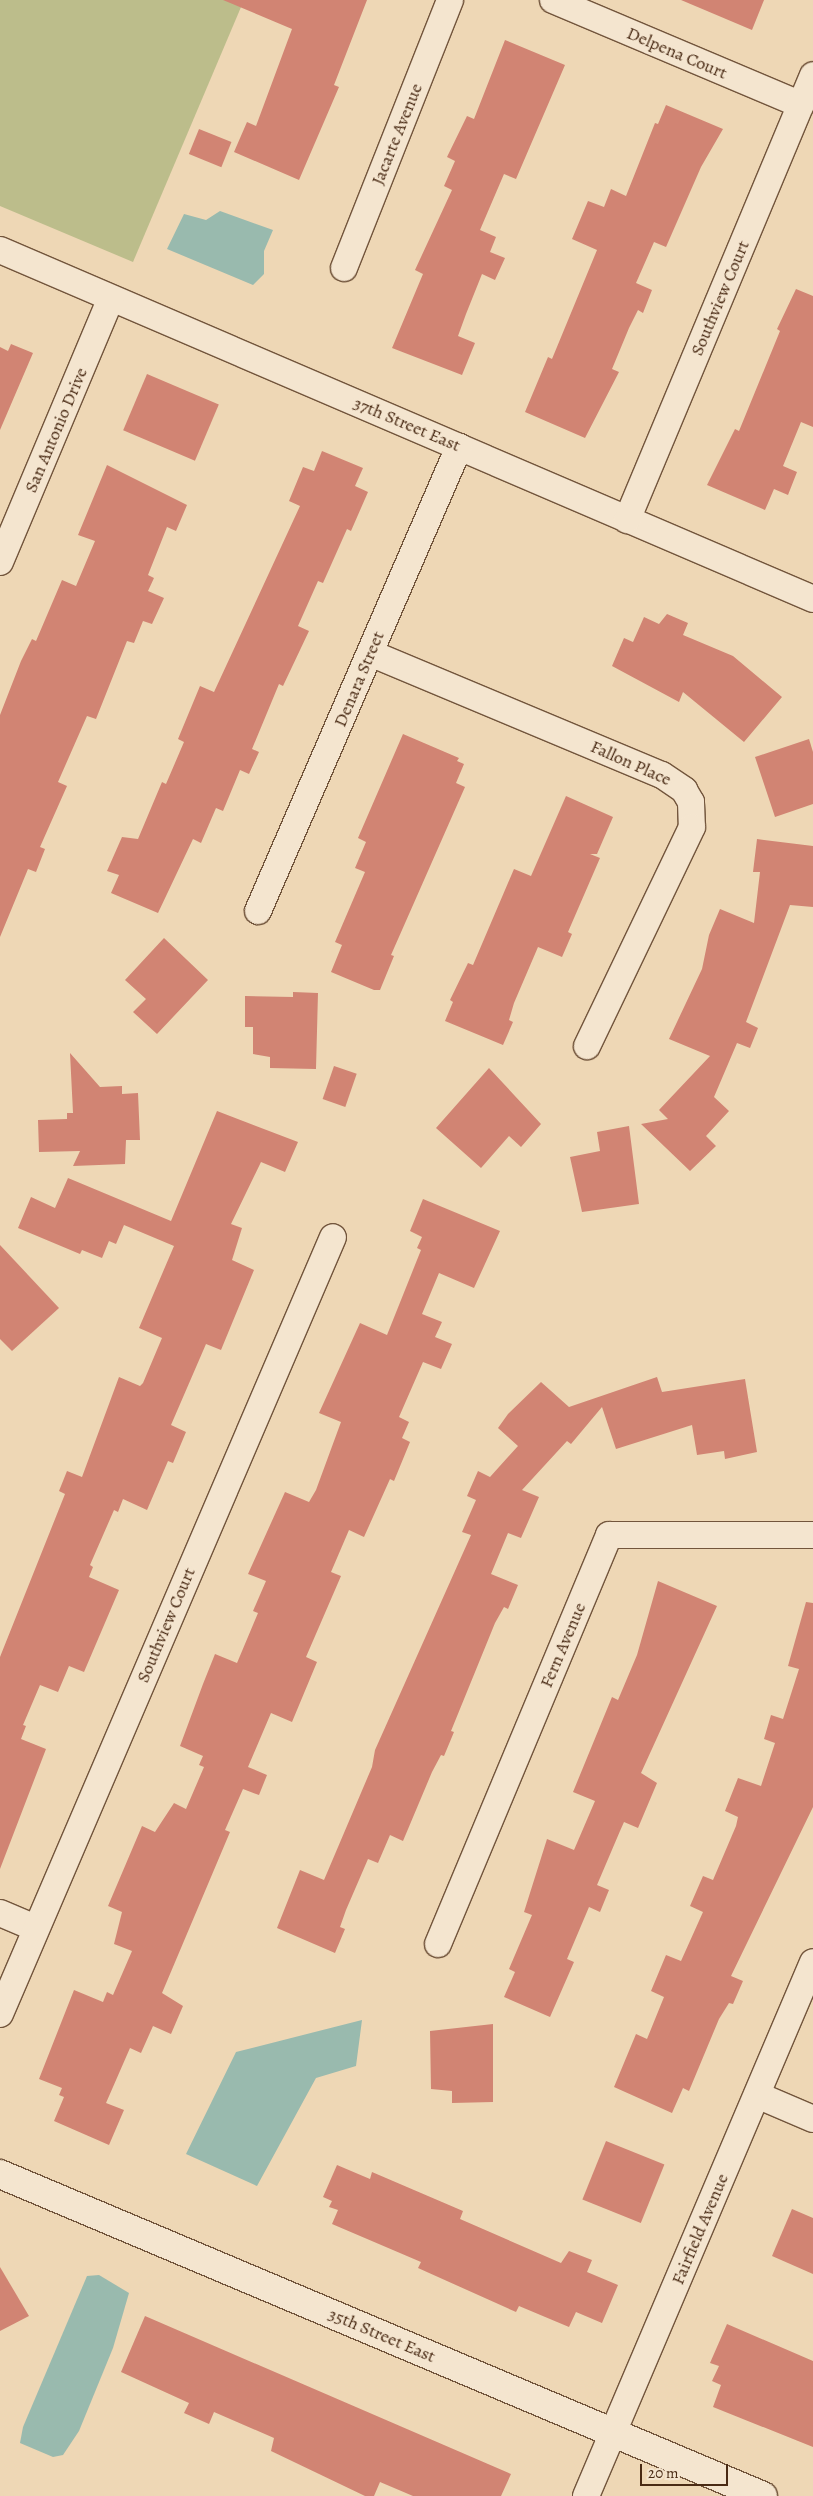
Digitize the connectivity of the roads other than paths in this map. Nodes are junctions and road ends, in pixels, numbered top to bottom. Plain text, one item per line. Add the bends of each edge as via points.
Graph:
1 (450, 0) edge
2 (553, 0) edge
3 (813, 75) edge
4 (800, 105) junction
5 (0, 250) edge
6 (344, 268) dead end
7 (111, 298) junction
8 (460, 447) junction
9 (10, 510) edge
10 (627, 520) junction
11 (0, 562) edge
12 (813, 599) edge
13 (370, 653) junction
14 (258, 911) dead end
15 (586, 1046) dead end
16 (333, 1237) dead end
17 (813, 1535) edge
18 (0, 1913) edge
19 (36, 1928) junction
20 (438, 1944) dead end
21 (813, 1962) edge
22 (0, 2014) edge
23 (757, 2095) junction
24 (813, 2119) edge
25 (0, 2174) edge
26 (614, 2433) junction
27 (586, 2496) edge
28 (763, 2496) edge

1 - 6 street, Jacarte Avenue
2 - 4 street, Delpena Court
3 - 4 street, Southview Court
4 - 10 street, Southview Court
5 - 7 street, 37th Street East
7 - 8 street, 37th Street East
7 - 9 street, San Antonio Drive
8 - 10 street, 37th Street East
8 - 13 street, Denara Street
9 - 11 street, San Antonio Drive
10 - 12 street, 37th Street East
13 - 14 street, Denara Street
13 - 15 street, Fallon Place via 662,775 684,790 691,802 692,827
16 - 19 street, Southview Court
17 - 20 street, Fern Avenue via 608,1535
18 - 19 street
19 - 22 street, Southview Court
21 - 23 street, Fairfield Avenue
23 - 24 street
23 - 26 street, Fairfield Avenue
25 - 26 street, 35th Street East
26 - 27 street, Fairfield Avenue
26 - 28 street, 35th Street East

